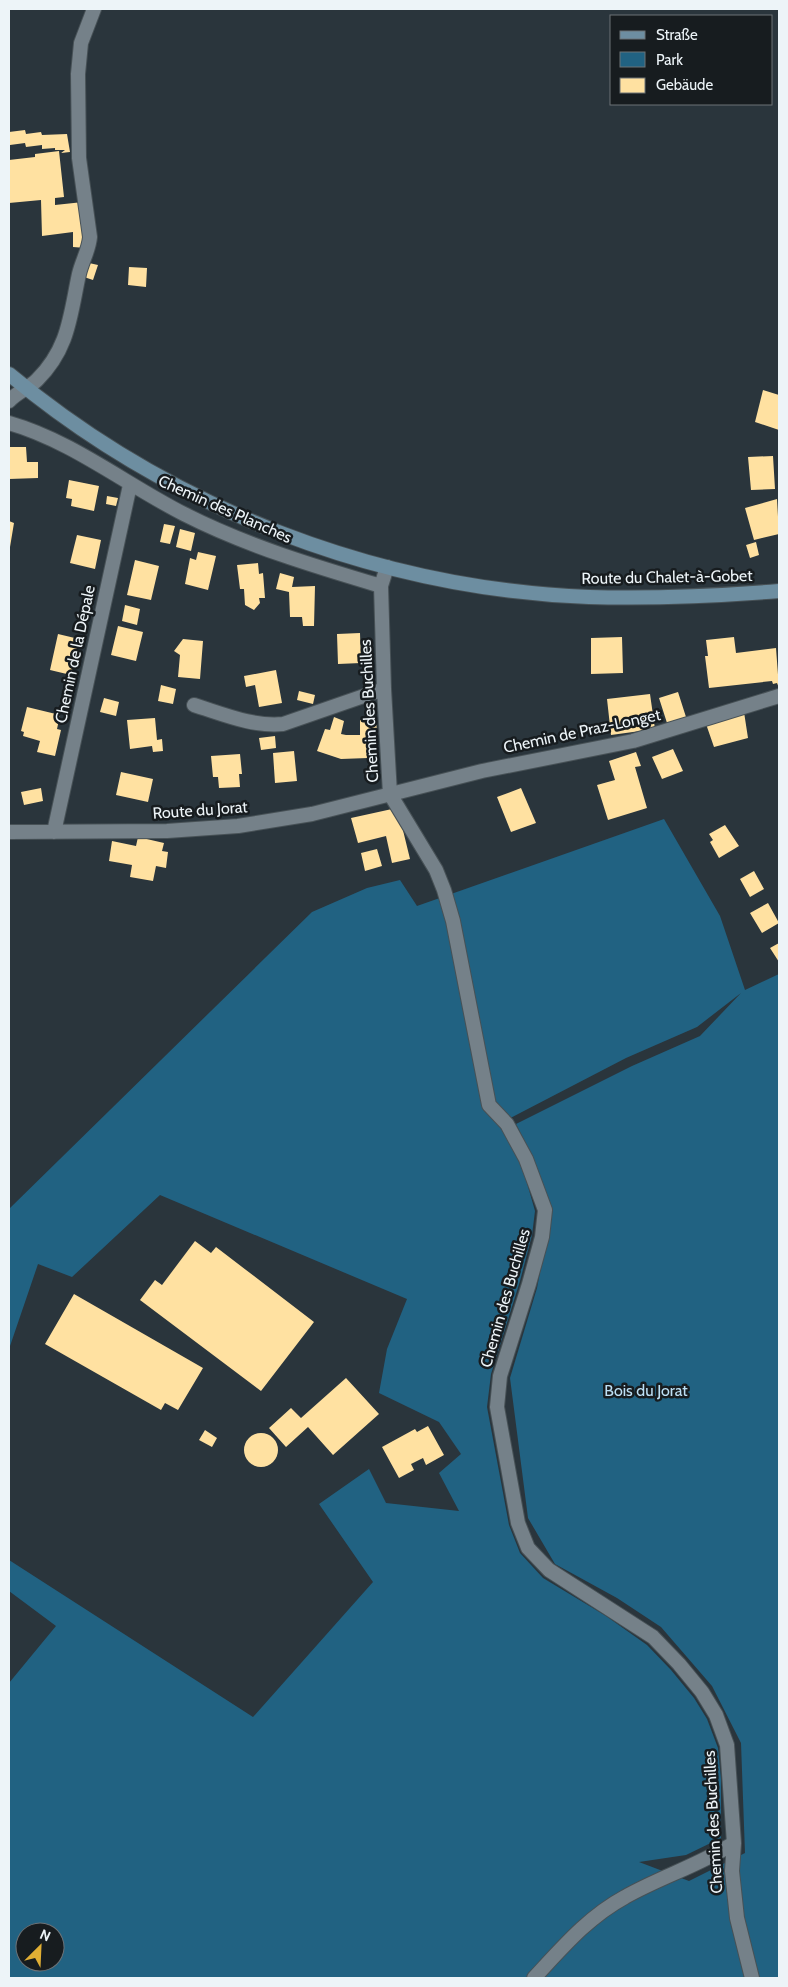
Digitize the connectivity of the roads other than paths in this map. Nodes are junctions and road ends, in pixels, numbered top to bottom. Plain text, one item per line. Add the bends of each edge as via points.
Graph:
1 (94, 9) edge
2 (9, 374) edge
3 (26, 388) junction
4 (9, 400) edge
5 (9, 423) edge
6 (130, 485) junction
7 (387, 567) junction
8 (381, 586) junction
9 (779, 591) edge
10 (384, 689) junction
11 (779, 696) edge
12 (194, 706) dead end
13 (390, 794) junction
14 (9, 832) edge
15 (54, 832) junction
16 (734, 1843) junction
17 (534, 1978) edge
18 (752, 1978) edge

1 - 3 street via 81,43 78,74 79,158 89,249 82,262 64,342 53,362
2 - 3 main road, Route du Chalet-à-Gobet
3 - 4 street
3 - 7 main road, Route du Chalet-à-Gobet via 77,426 193,494 301,540
5 - 6 street, Chemin des Planches via 55,438
6 - 8 street, Chemin des Planches via 234,536 333,573
6 - 15 street, Chemin de la Dépale
7 - 8 street, Chemin des Buchilles
7 - 9 main road, Route du Chalet-à-Gobet via 489,588 588,597 679,597
8 - 10 street, Chemin des Buchilles
10 - 12 street via 272,725
10 - 13 street, Chemin des Buchilles
11 - 13 street, Chemin de Praz-Longet via 633,742 482,771
13 - 15 street, Route du Jorat via 312,814 238,826 167,831
13 - 16 street, Chemin des Buchilles via 436,870 444,890 453,920 489,1105 507,1124 526,1159 545,1210 542,1237 500,1376 497,1407 518,1523 528,1548 549,1570 653,1638 702,1692 716,1715 727,1745
14 - 15 street, Route du Jorat
16 - 17 street via 608,1907 580,1929
16 - 18 street, Chemin des Buchilles via 732,1871 737,1918

